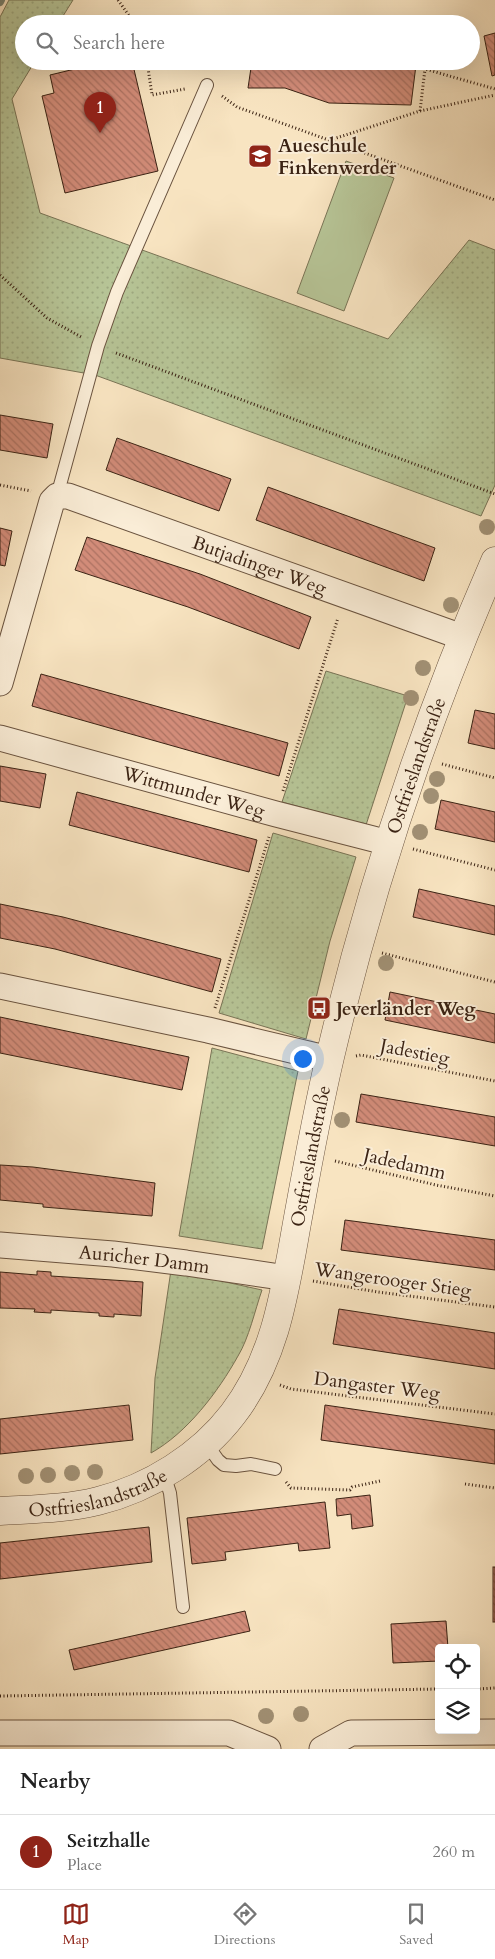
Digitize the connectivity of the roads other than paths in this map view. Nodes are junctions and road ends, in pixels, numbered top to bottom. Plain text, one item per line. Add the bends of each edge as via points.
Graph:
1 (207, 84) road end
2 (57, 496) junction
3 (495, 560) edge
4 (462, 637) junction
5 (0, 683) edge
6 (0, 738) edge
7 (389, 843) junction
8 (0, 986) edge
9 (329, 1059) junction
10 (0, 1245) edge
11 (287, 1278) junction
12 (206, 1443) junction
13 (275, 1469) road end
14 (164, 1474) junction
15 (0, 1511) edge
16 (183, 1607) dead end
17 (495, 1732) edge
18 (0, 1733) edge
19 (268, 1749) edge
20 (322, 1749) edge

1 - 2 lane via 117,292 98,346
2 - 4 street, Butjadinger Weg via 68,496
2 - 5 street via 52,502
3 - 4 street, Ostfrieslandstraße
4 - 7 street, Ostfrieslandstraße
6 - 7 street, Wittmunder Weg
7 - 9 street, Ostfrieslandstraße
8 - 9 street
9 - 11 street, Ostfrieslandstraße
10 - 11 street, Auricher Damm via 113,1254
11 - 12 street, Ostfrieslandstraße via 275,1332 260,1370 234,1413
12 - 13 lane via 224,1465 251,1464
12 - 14 street, Ostfrieslandstraße
14 - 15 street, Ostfrieslandstraße via 94,1502
14 - 16 lane via 170,1494
17 - 20 street via 351,1733
18 - 19 street via 229,1733

